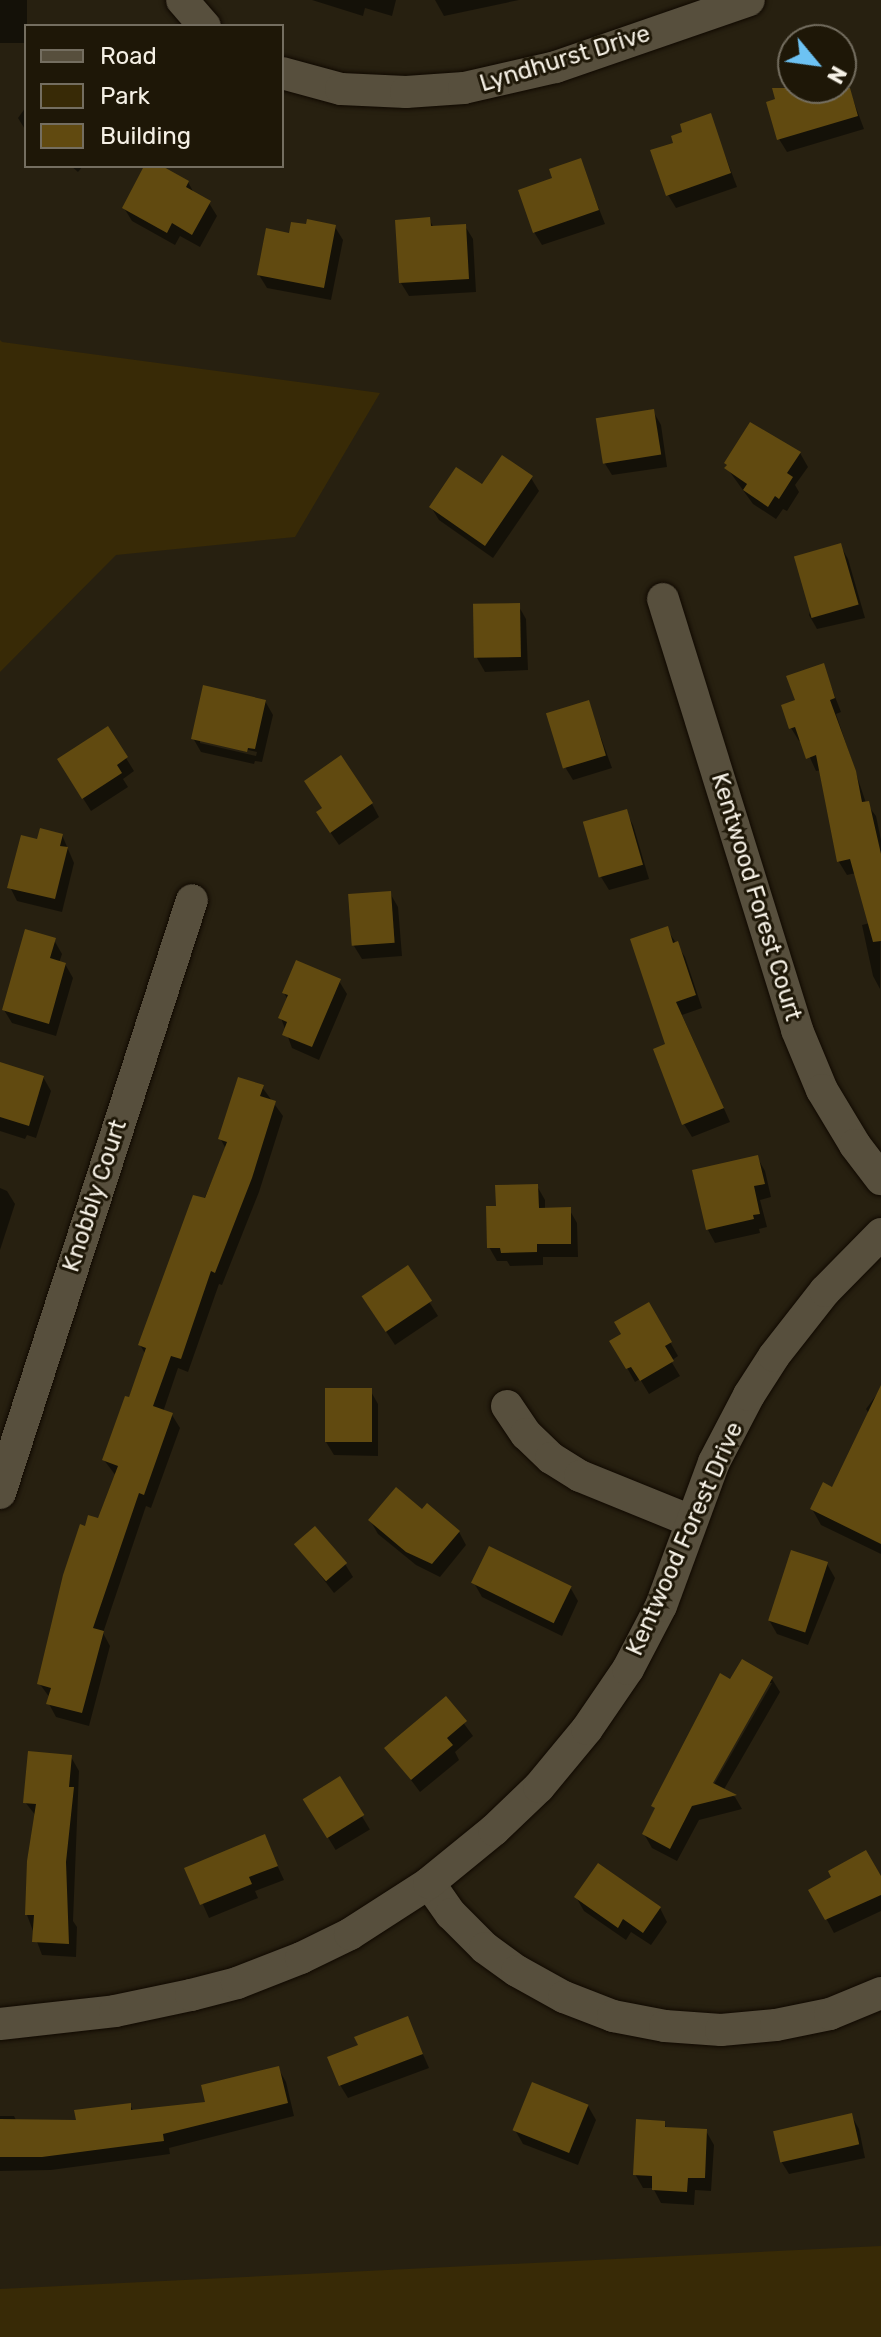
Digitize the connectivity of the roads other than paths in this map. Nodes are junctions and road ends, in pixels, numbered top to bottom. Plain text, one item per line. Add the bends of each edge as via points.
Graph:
1 (182, 0) edge
2 (738, 2) edge
3 (203, 24) edge
4 (284, 74) edge
5 (663, 599) dead end
6 (192, 900) dead end
7 (881, 1179) edge
8 (881, 1234) edge
9 (507, 1406) dead end
10 (0, 1493) edge
11 (691, 1521) junction
12 (429, 1883) junction
13 (881, 1993) edge
14 (0, 2024) edge

1 - 3 street
2 - 4 street, Lyndhurst Drive via 556,67 464,88 341,89
5 - 7 street, Kentwood Forest Court via 797,1030 822,1090
6 - 10 street, Knobbly Court
8 - 11 street, Kentwood Forest Drive via 825,1291 774,1356 714,1462
9 - 11 street via 526,1434 560,1464
11 - 12 street, Kentwood Forest Drive via 661,1606 628,1669 587,1729 539,1787
12 - 13 street via 463,1925 517,1971 613,2016 721,2030 830,2014
12 - 14 street, Kentwood Forest Drive via 346,1936 237,1983 115,2011

